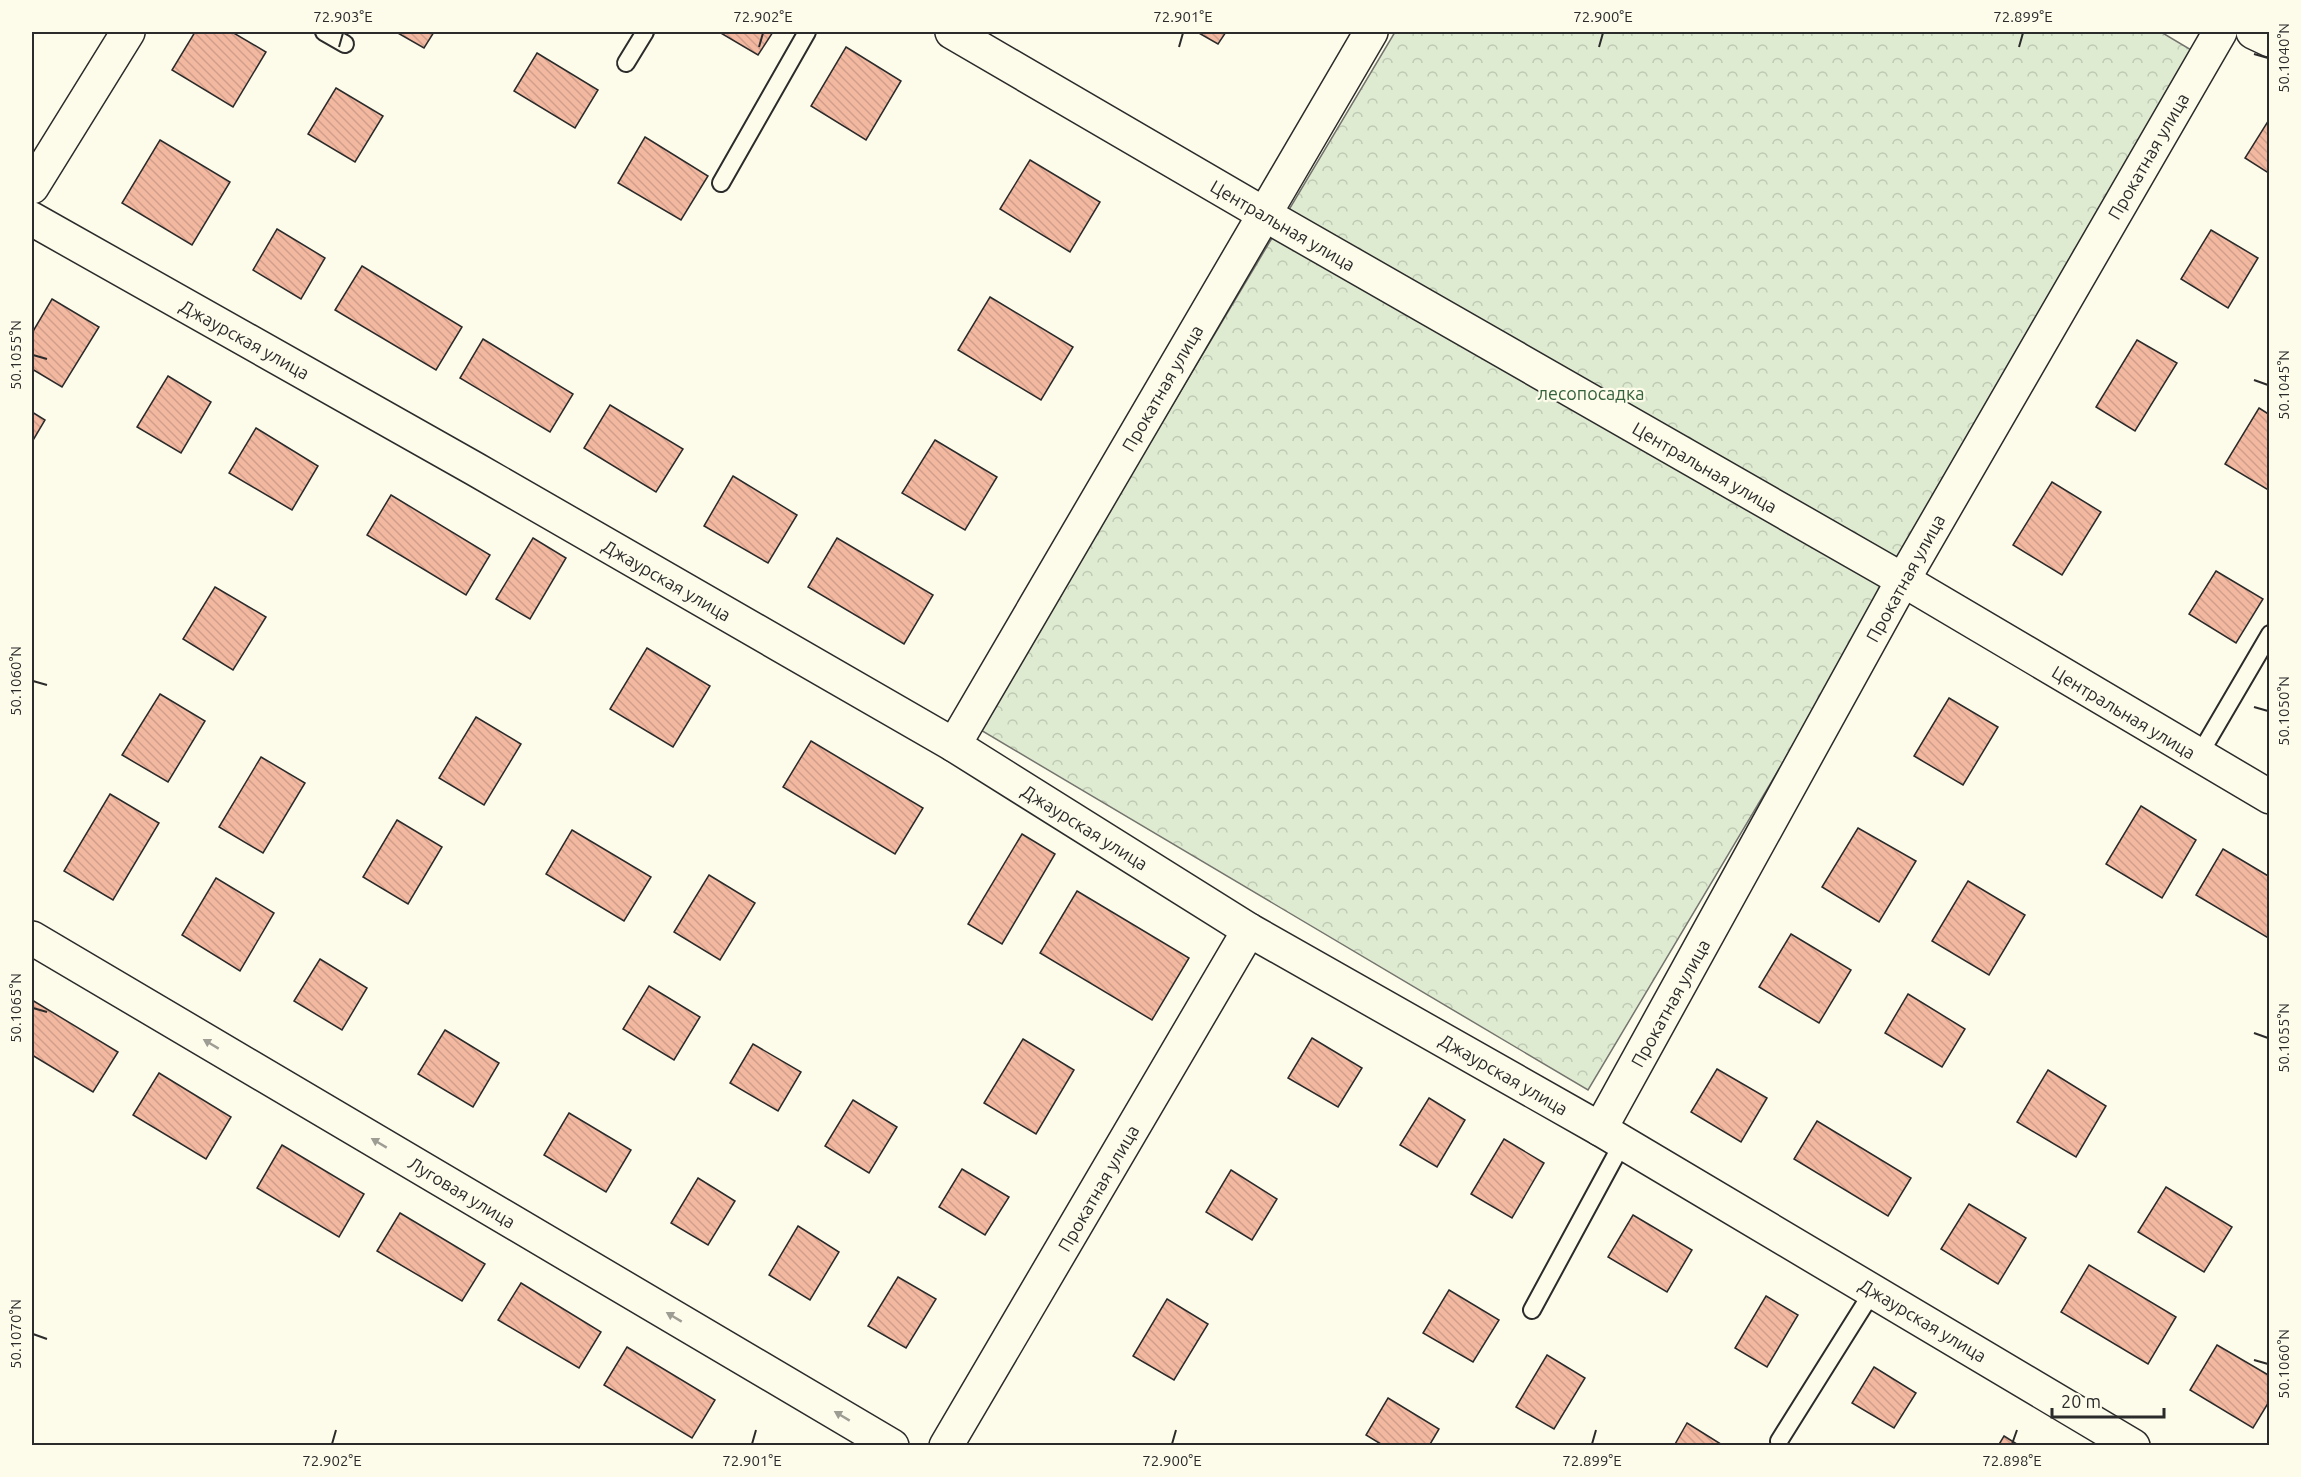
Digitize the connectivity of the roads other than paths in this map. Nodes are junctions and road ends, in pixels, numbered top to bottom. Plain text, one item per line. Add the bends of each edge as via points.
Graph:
1 (128, 32) edge
2 (324, 32) edge
3 (645, 32) edge
4 (807, 32) edge
5 (952, 32) edge
6 (1371, 32) edge
7 (2220, 32) edge
8 (2253, 32) edge
9 (2270, 40) edge
10 (345, 44) dead end
11 (627, 63) dead end
12 (721, 183) dead end
13 (32, 187) edge
14 (1264, 214) junction
15 (32, 219) edge
16 (1903, 580) junction
17 (2270, 634) edge
18 (954, 745) junction
19 (2198, 757) junction
20 (2270, 797) edge
21 (1249, 930) junction
22 (32, 938) edge
23 (1611, 1136) junction
24 (1873, 1291) junction
25 (1532, 1310) dead end
26 (2117, 1441) edge
27 (1779, 1442) dead end
28 (892, 1446) edge
29 (946, 1446) edge

1 - 13 street
2 - 10 lane
3 - 11 lane
4 - 12 lane
5 - 14 street, Центральная улица
6 - 14 street, Прокатная улица
7 - 16 street, Прокатная улица
8 - 9 street
14 - 16 street, Центральная улица
14 - 18 street, Прокатная улица
15 - 18 street, Джаурская улица
16 - 19 street, Центральная улица
16 - 23 street, Прокатная улица
17 - 19 lane
18 - 21 street, Джаурская улица
19 - 20 street, Центральная улица
21 - 23 street, Джаурская улица
21 - 29 street, Прокатная улица
28 -> 22 street, Луговая улица
23 - 24 street, Джаурская улица
23 - 25 lane
24 - 26 street, Джаурская улица
24 - 27 lane

